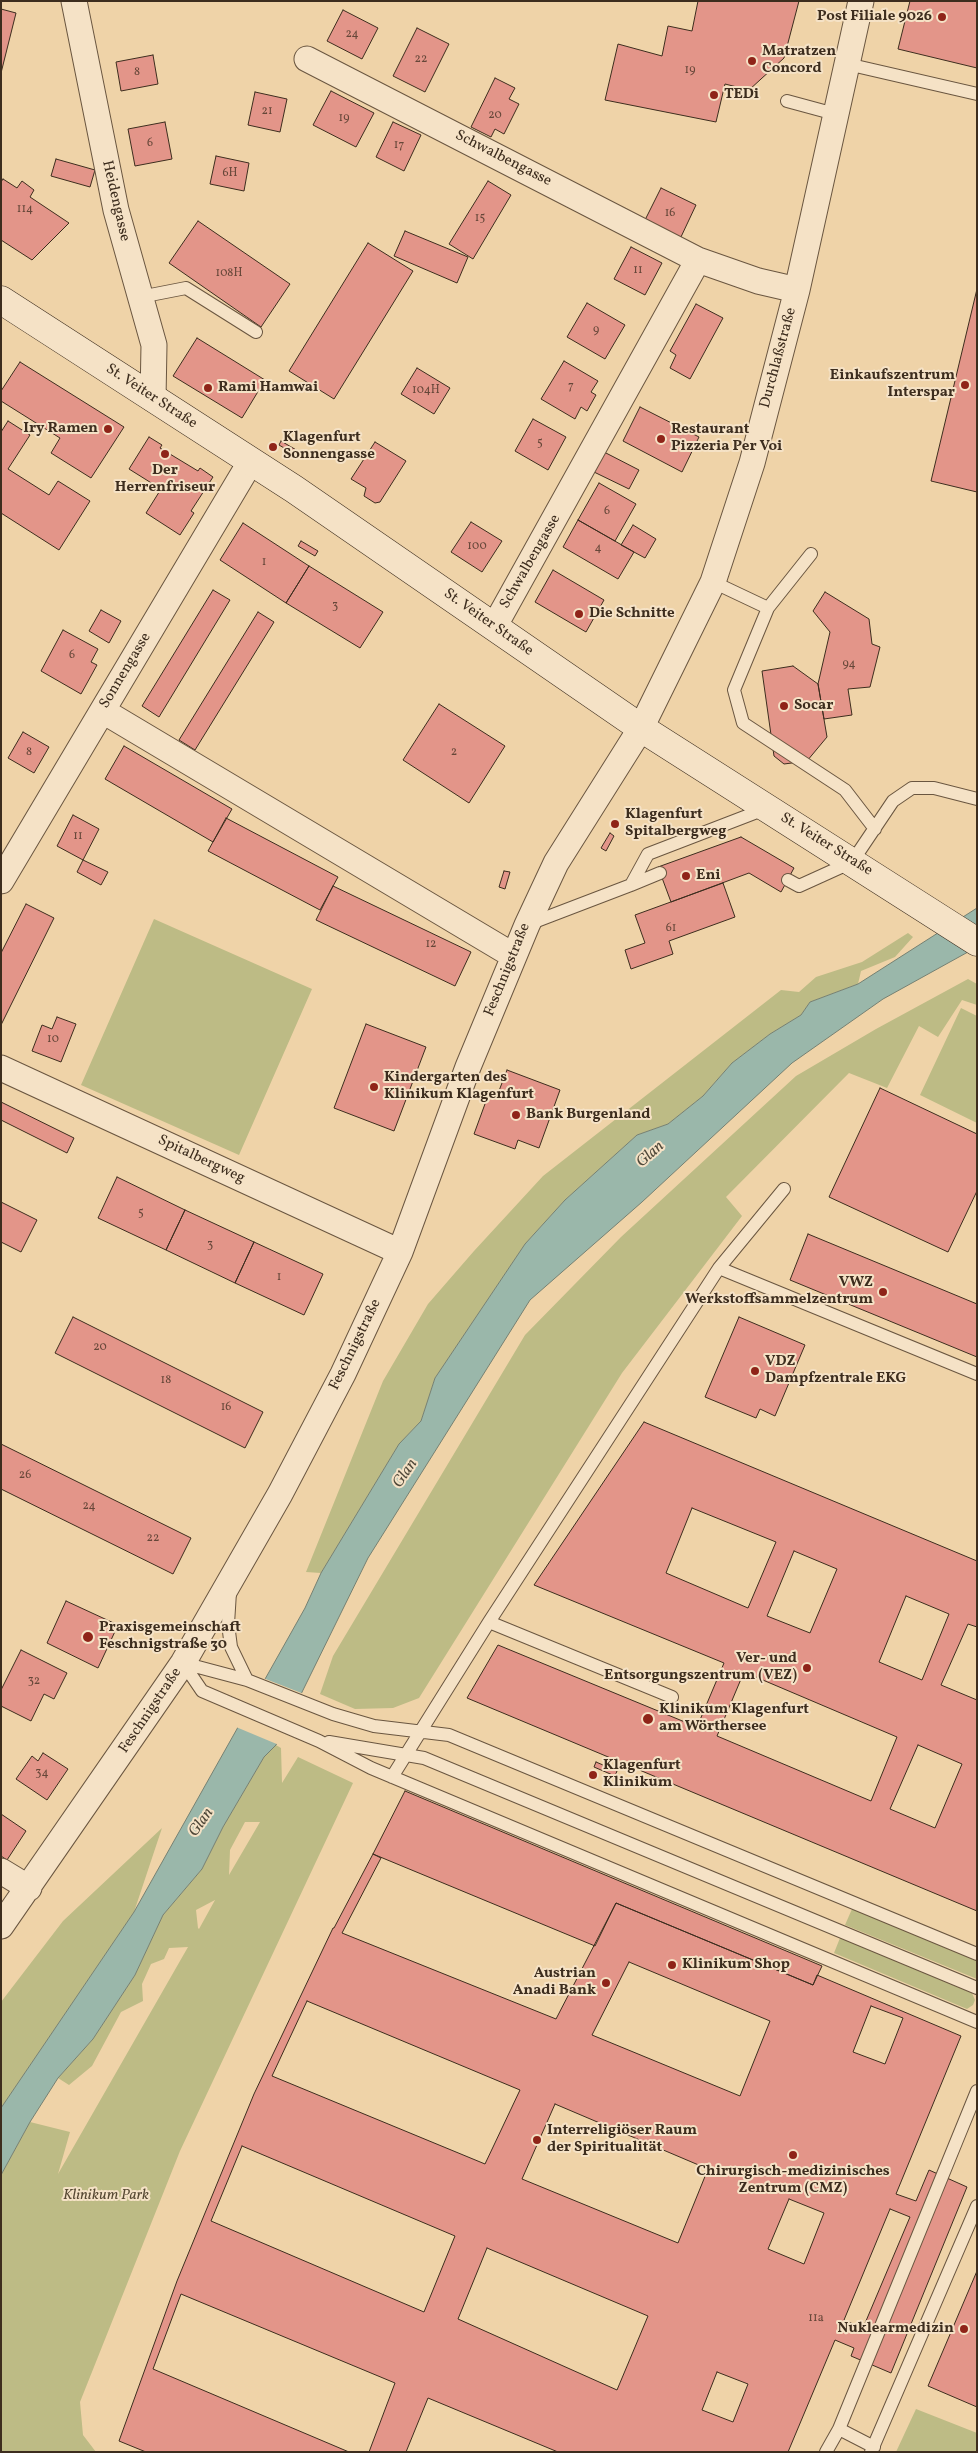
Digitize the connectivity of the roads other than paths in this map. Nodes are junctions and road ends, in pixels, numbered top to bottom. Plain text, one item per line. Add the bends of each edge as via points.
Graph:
1 (74, 1) edge
2 (861, 1) edge
3 (307, 59) dead end
4 (847, 64) junction
5 (977, 94) edge
6 (786, 101) dead end
7 (835, 114) junction
8 (698, 260) junction
9 (797, 290) junction
10 (140, 297) junction
11 (1, 300) edge
12 (256, 332) dead end
13 (153, 399) junction
14 (251, 461) junction
15 (811, 554) dead end
16 (713, 582) junction
17 (768, 608) junction
18 (494, 627) junction
19 (103, 710) junction
20 (641, 728) junction
21 (977, 799) edge
22 (767, 808) junction
23 (875, 829) junction
24 (852, 862) junction
25 (660, 874) dead end
26 (1, 880) edge
27 (788, 880) dead end
28 (631, 885) junction
29 (527, 925) junction
30 (977, 942) edge
31 (514, 956) junction
32 (1, 1068) edge
33 (784, 1188) dead end
34 (400, 1252) junction
35 (719, 1268) junction
36 (977, 1374) edge
37 (231, 1578) junction
38 (490, 1622) junction
39 (183, 1663) junction
40 (247, 1680) junction
41 (672, 1697) dead end
42 (422, 1730) junction
43 (319, 1741) junction
44 (406, 1755) junction
45 (392, 1776) junction
46 (1, 1871) edge
47 (29, 1888) junction
48 (1, 1926) edge
49 (977, 1954) edge
50 (977, 1988) edge
51 (977, 2022) edge
52 (977, 2090) edge
53 (977, 2206) edge
54 (839, 2429) junction
55 (872, 2449) edge
56 (826, 2452) edge

1 - 10 street, Heidengasse via 116,210
2 - 4 street, Durchlaßstraße
3 - 8 street, Schwalbengasse
4 - 5 lane
4 - 7 street, Durchlaßstraße
6 - 7 lane
7 - 9 street, Durchlaßstraße
8 - 9 street, Schwalbengasse
8 - 18 street, Schwalbengasse
9 - 16 street, Durchlaßstraße via 752,463
10 - 12 lane via 186,288
10 - 13 street, Heidengasse via 154,345
11 - 13 main road, St. Veiter Straße
13 - 14 main road, St. Veiter Straße
14 - 18 main road, St. Veiter Straße
14 - 19 street, Sonnengasse
15 - 17 lane
16 - 17 lane
16 - 20 street, Durchlaßstraße
17 - 23 lane via 734,690 743,723 846,790
18 - 20 main road, St. Veiter Straße
19 - 26 street, Sonnengasse
19 - 31 street
20 - 22 main road, St. Veiter Straße
20 - 29 street, Feschnigstraße via 556,863
21 - 23 lane via 934,788 912,788 893,801
22 - 24 main road, St. Veiter Straße
22 - 28 lane via 648,854
23 - 24 lane
24 - 27 lane via 799,886
24 - 30 main road, St. Veiter Straße
25 - 28 lane
28 - 29 lane
29 - 31 street, Feschnigstraße
31 - 34 street, Feschnigstraße via 468,1067
32 - 34 street, Spitalbergweg
33 - 35 lane
34 - 37 street, Feschnigstraße via 335,1390
35 - 36 lane
35 - 38 lane
37 - 39 street, Feschnigstraße
37 - 40 lane via 228,1624 231,1647
38 - 41 lane
38 - 42 lane
39 - 40 lane
39 - 43 lane via 202,1691
39 - 47 street, Feschnigstraße
40 - 42 lane via 333,1714 374,1726
42 - 44 lane
42 - 49 lane via 449,1735
43 - 44 lane
43 - 45 lane
44 - 45 lane
44 - 50 lane via 424,1758
45 - 51 lane
46 - 47 street
47 - 48 street, Feschnigstraße
52 - 54 lane
53 - 55 lane
54 - 55 lane
54 - 56 lane

